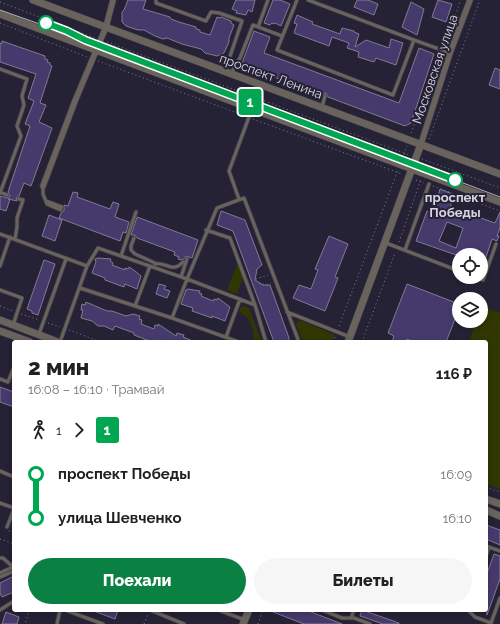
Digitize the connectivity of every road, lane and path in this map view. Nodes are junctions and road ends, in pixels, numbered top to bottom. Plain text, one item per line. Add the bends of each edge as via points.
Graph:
1 (33, 0) edge
2 (113, 0) edge
3 (156, 0) edge
4 (268, 0) edge
5 (297, 0) edge
6 (308, 0) edge
7 (470, 0) edge
8 (0, 2) edge
9 (0, 14) edge
10 (0, 23) edge
11 (106, 27) junction
12 (258, 27) junction
13 (282, 36) junction
14 (101, 40) junction
15 (414, 40) junction
16 (97, 50) junction
17 (450, 53) junction
18 (93, 59) junction
19 (0, 69) edge
20 (334, 72) junction
21 (228, 73) junction
22 (332, 78) dead end
23 (325, 96) dead end
24 (322, 108) junction
25 (249, 118) junction
26 (421, 144) junction
27 (416, 157) junction
28 (412, 169) junction
29 (500, 174) edge
30 (409, 177) junction
31 (429, 184) junction
32 (43, 186) joint
33 (500, 188) edge
34 (0, 193) edge
35 (7, 195) dead end
36 (18, 199) dead end
37 (240, 199) junction
38 (500, 202) edge
39 (62, 208) dead end
40 (500, 211) edge
41 (136, 212) dead end
42 (206, 230) junction
43 (0, 234) edge
44 (10, 237) junction
45 (134, 238) dead end
46 (15, 239) junction
47 (384, 242) junction
48 (496, 244) dead end
49 (405, 250) junction
50 (121, 256) junction
51 (66, 258) junction
52 (187, 259) dead end
53 (183, 262) dead end
54 (155, 263) junction
55 (0, 266) edge
56 (87, 266) junction
57 (150, 266) junction
58 (488, 266) edge
59 (154, 267) junction
60 (452, 268) edge
61 (268, 275) dead end
62 (181, 277) junction
63 (187, 279) junction
64 (256, 280) dead end
65 (259, 283) dead end
66 (272, 284) dead end
67 (80, 288) junction
68 (0, 290) edge
69 (240, 299) junction
70 (255, 305) junction
71 (0, 306) edge
72 (135, 306) junction
73 (17, 312) junction
74 (287, 312) junction
75 (172, 318) junction
76 (0, 320) edge
77 (43, 322) junction
78 (13, 325) junction
79 (65, 329) junction
80 (0, 331) edge
81 (39, 335) junction
82 (226, 337) junction
83 (349, 339) edge
84 (23, 340) edge
85 (53, 340) edge
86 (60, 340) edge
87 (95, 340) edge
88 (234, 340) edge
89 (265, 340) edge
90 (298, 340) edge
91 (12, 372) edge
92 (0, 379) edge
93 (0, 471) edge
94 (12, 476) edge
95 (488, 488) edge
96 (500, 492) edge
97 (488, 500) edge
98 (0, 503) edge
99 (500, 504) edge
100 (12, 508) edge
101 (488, 511) edge
102 (12, 514) edge
103 (500, 516) edge
104 (7, 528) dead end
105 (0, 539) edge
106 (12, 543) edge
107 (488, 546) edge
108 (500, 551) edge
109 (0, 558) edge
110 (12, 565) edge
111 (12, 567) edge
112 (12, 572) edge
113 (0, 573) edge
114 (0, 577) edge
115 (500, 598) edge
116 (12, 602) edge
117 (0, 610) edge
118 (28, 612) edge
119 (60, 612) edge
120 (70, 612) edge
121 (149, 612) edge
122 (155, 612) edge
123 (222, 612) edge
124 (248, 612) edge
125 (262, 612) edge
126 (328, 612) edge
127 (353, 612) edge
128 (470, 612) edge
129 (351, 618) junction
130 (244, 622) edge
131 (364, 623) edge
132 (25, 624) edge
133 (57, 624) edge
134 (103, 624) edge
135 (144, 624) edge
136 (184, 624) edge
137 (258, 624) edge
138 (370, 624) edge
139 (491, 624) edge

1 - 11 street, проспект Ленина
2 - 11 street
3 - 21 lane via 156,3 206,21 211,12 219,12 242,21
4 - 12 lane
5 - 13 lane
6 - 15 lane
7 - 17 street, Московская улица
8 - 14 path
9 - 16 street
10 - 18 path
11 - 14 street
11 - 21 street, проспект Ленина
12 - 13 lane
12 - 21 lane via 253,25 240,58
13 - 20 lane via 276,50
14 - 16 street
14 - 27 path
15 - 17 lane
15 - 20 lane via 393,95
16 - 18 street
16 - 28 street
17 - 26 street, Московская улица
18 - 25 path
18 - 32 street
19 - 34 lane via 27,79 22,96 24,105 17,126 21,136
20 - 22 lane
21 - 24 street, проспект Ленина
23 - 24 lane
24 - 26 street, проспект Ленина
25 - 30 path
25 - 37 lane via 229,171
26 - 27 street
26 - 29 street, проспект Ленина
27 - 28 street
27 - 33 path
28 - 30 street
28 - 38 street
30 - 31 path
30 - 47 street
31 - 40 path
31 - 49 lane
32 - 39 lane via 46,201
34 - 35 lane
36 - 46 lane via 23,200 17,218
37 - 42 lane via 217,208
37 - 74 lane via 244,198
41 - 50 lane
42 - 63 lane
42 - 70 lane via 230,238
43 - 44 lane
44 - 46 lane
44 - 55 lane
45 - 54 lane via 131,250
46 - 51 lane
47 - 49 lane
47 - 83 street
48 - 58 lane
49 - 60 lane
50 - 56 lane via 98,248
50 - 57 lane
51 - 56 lane
51 - 77 lane
52 - 62 lane
53 - 54 lane via 174,268
54 - 59 lane
56 - 67 lane
57 - 59 lane
57 - 72 lane
59 - 62 lane
61 - 64 path
62 - 63 lane
63 - 69 lane
63 - 75 lane
65 - 66 path
67 - 72 lane
67 - 79 lane
68 - 73 lane via 22,298
69 - 70 lane
69 - 82 lane
70 - 89 lane
71 - 73 path
72 - 75 lane
73 - 77 path
73 - 78 lane
74 - 83 lane
74 - 90 lane
75 - 82 lane
76 - 78 street
77 - 79 path
77 - 81 lane
78 - 81 street
79 - 86 lane
79 - 87 path
80 - 84 street
81 - 85 street
82 - 88 lane
91 - 92 lane via 8,382
93 - 94 lane
95 - 96 path
97 - 99 street
98 - 100 lane
101 - 103 street
102 - 104 lane
105 - 106 path
107 - 108 lane
109 - 110 lane
111 - 113 lane
112 - 114 lane
115 - 139 lane
116 - 117 lane
118 - 132 path
119 - 133 lane
120 - 134 lane
121 - 135 path
122 - 136 lane
123 - 130 lane
124 - 130 street
125 - 137 path
126 - 129 lane via 342,618
127 - 129 lane
128 - 139 lane
129 - 131 lane
131 - 138 lane

